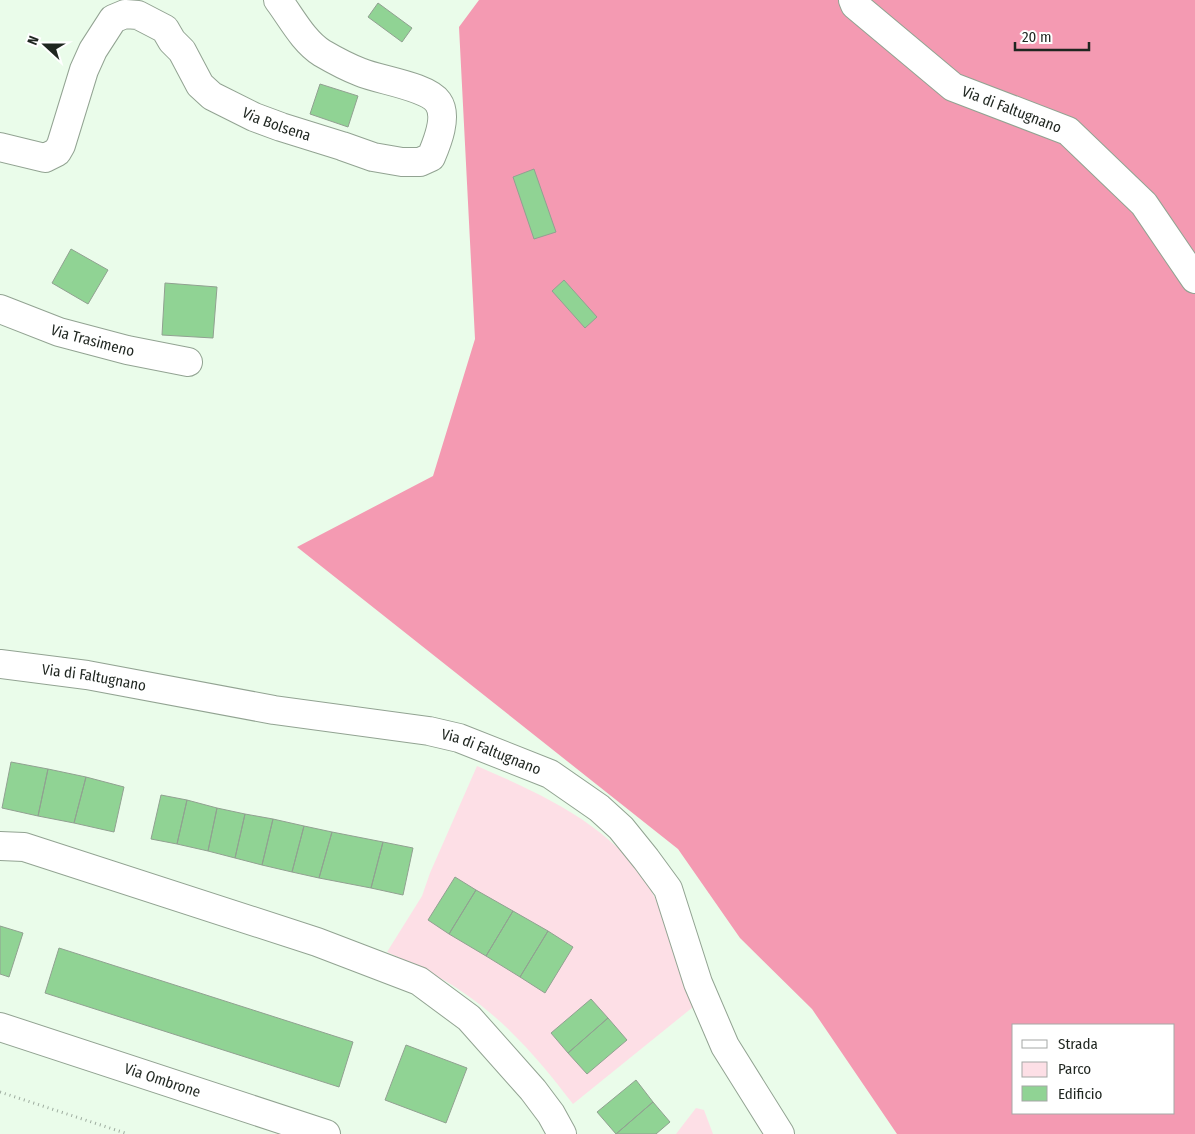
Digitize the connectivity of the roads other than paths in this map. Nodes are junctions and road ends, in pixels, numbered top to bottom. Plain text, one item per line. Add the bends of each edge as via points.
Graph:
1 (278, 0) edge
2 (853, 0) edge
3 (0, 147) edge
4 (1195, 279) edge
5 (0, 309) edge
6 (188, 362) dead end
7 (0, 664) edge
8 (0, 846) edge
9 (0, 1027) edge
10 (326, 1134) edge
11 (562, 1134) edge
12 (780, 1134) edge

1 - 3 street, Via Bolsena via 320,52 360,72 427,93 438,102 442,114 441,129 431,157 420,162 402,162 374,157 254,117 212,96 200,85 165,29 138,15 125,14 113,20 93,50 57,152 45,158
2 - 4 street, Via di Faltugnano via 953,87 1068,131 1144,204
5 - 6 street, Via Trasimeno via 59,332
7 - 12 street, Via di Faltugnano via 87,675 274,710 429,731 460,738 550,774 599,808 621,828 668,889 698,983 725,1046
8 - 11 street via 24,847 317,942 419,981 469,1018 533,1090
9 - 10 street, Via Ombrone

